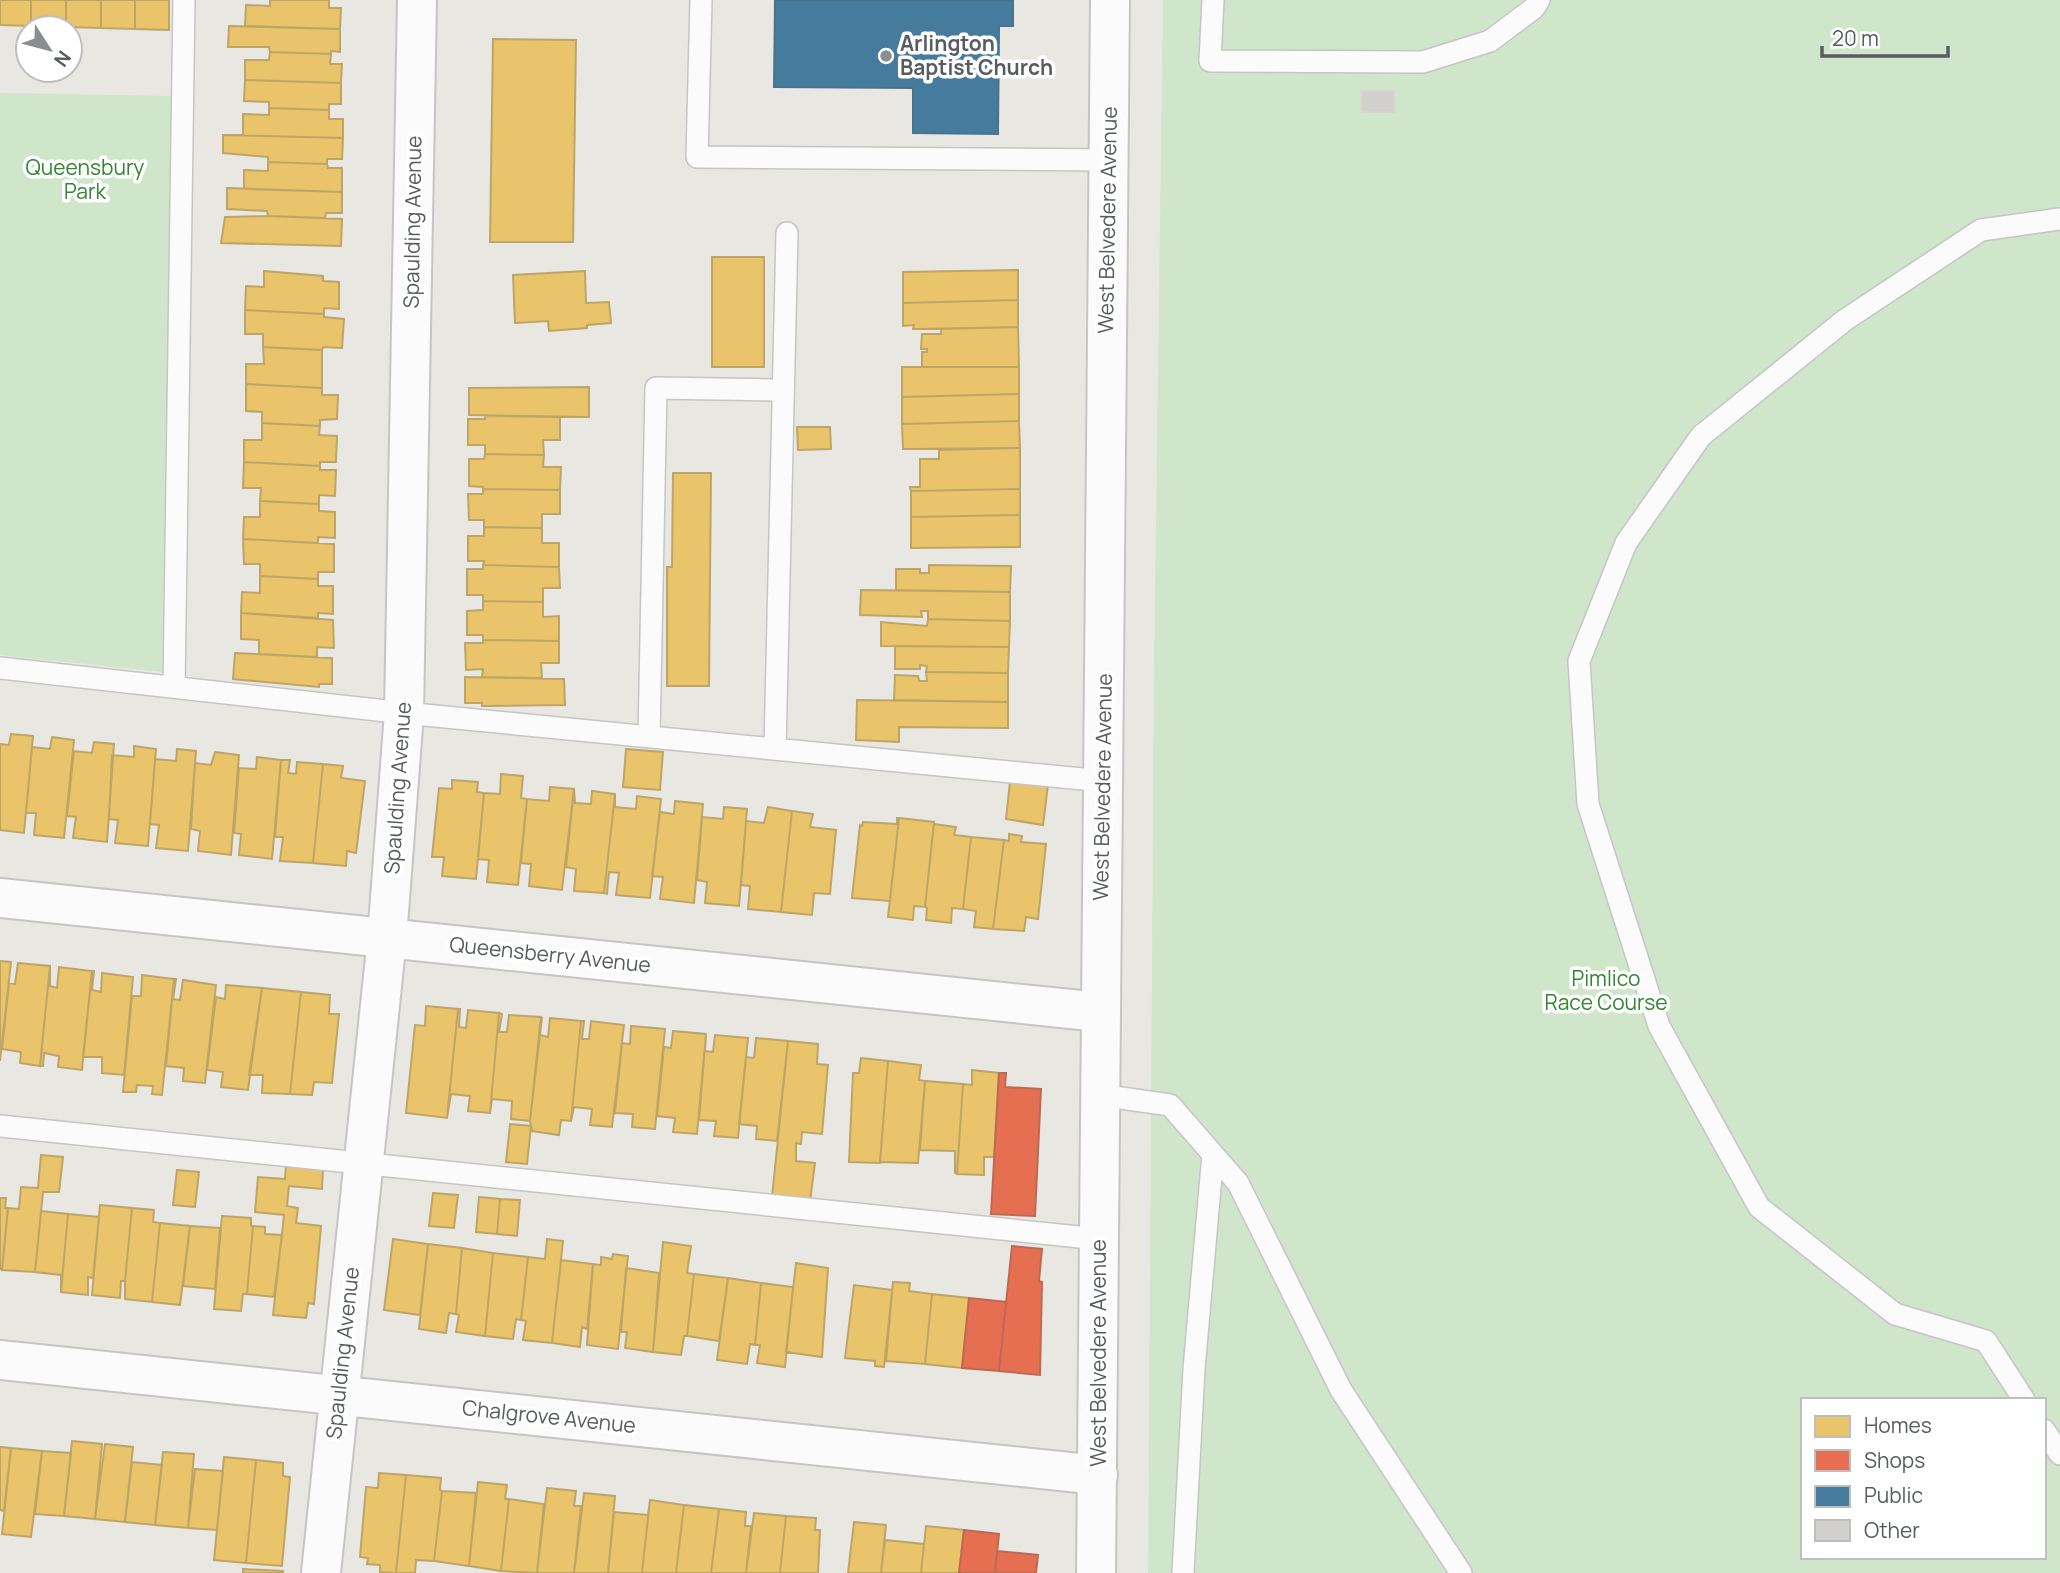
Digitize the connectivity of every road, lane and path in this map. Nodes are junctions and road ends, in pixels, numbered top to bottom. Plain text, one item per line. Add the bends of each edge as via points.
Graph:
1 (184, 0) edge
2 (417, 0) edge
3 (701, 0) edge
4 (1110, 0) edge
5 (1213, 0) edge
6 (1539, 0) edge
7 (1109, 160) junction
8 (2060, 219) edge
9 (787, 233) dead end
10 (783, 390) junction
11 (0, 668) edge
12 (174, 687) junction
13 (404, 713) junction
14 (649, 737) junction
15 (775, 749) junction
16 (1103, 781) junction
17 (0, 898) edge
18 (387, 939) junction
19 (1100, 1012) junction
20 (1100, 1095) junction
21 (0, 1126) edge
22 (1213, 1154) junction
23 (363, 1163) junction
24 (1099, 1239) junction
25 (0, 1360) edge
26 (339, 1395) junction
27 (2023, 1398) edge
28 (2046, 1433) edge
29 (2060, 1454) edge
30 (1098, 1475) junction
31 (321, 1573) edge
32 (1096, 1573) edge
33 (1183, 1573) edge
34 (1461, 1573) edge

1 - 12 lane
2 - 13 street, Spaulding Avenue
3 - 7 lane via 697,157
4 - 7 street, West Belvedere Avenue
5 - 6 lane via 1210,61 1423,62 1490,41
7 - 16 street, West Belvedere Avenue
8 - 27 lane via 1981,230 1845,320 1701,436 1626,543 1579,661 1588,804 1659,1026 1759,1207 1895,1314 1986,1341
9 - 10 lane
10 - 14 lane via 656,388
10 - 15 lane
11 - 12 lane
12 - 13 lane
13 - 14 lane
13 - 18 street, Spaulding Avenue
14 - 15 lane
15 - 16 lane
16 - 19 street, West Belvedere Avenue
17 - 18 street, Queensberry Avenue
18 - 19 street, Queensberry Avenue
18 - 23 street, Spaulding Avenue
19 - 20 street, West Belvedere Avenue
20 - 22 lane via 1170,1105
20 - 24 street, West Belvedere Avenue
21 - 23 lane
22 - 33 lane via 1194,1369
22 - 34 lane via 1238,1183 1341,1390
23 - 24 lane
23 - 26 street, Spaulding Avenue
24 - 30 street, West Belvedere Avenue
25 - 26 street, Chalgrove Avenue
26 - 30 street, Chalgrove Avenue
26 - 31 street, Spaulding Avenue
28 - 29 lane
30 - 32 street, West Belvedere Avenue

